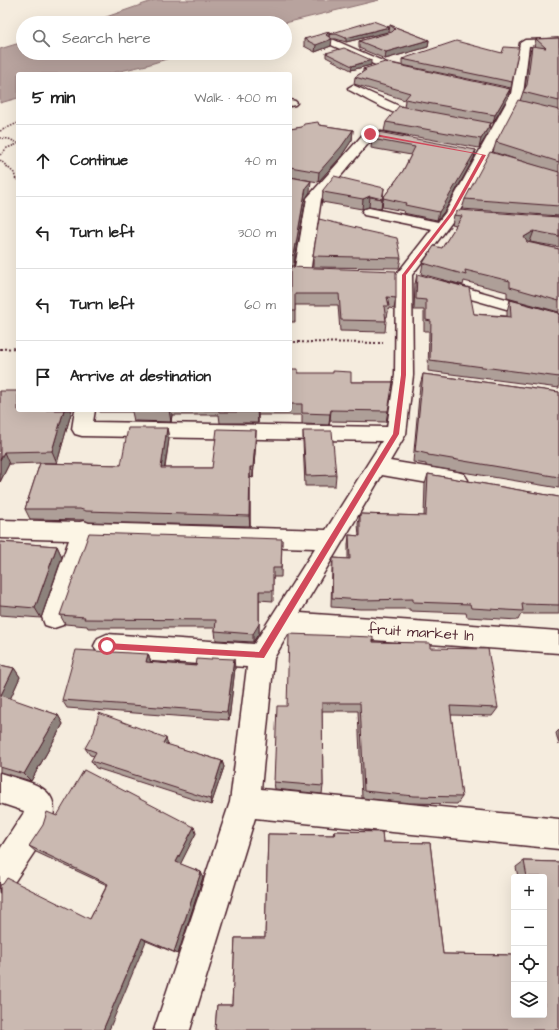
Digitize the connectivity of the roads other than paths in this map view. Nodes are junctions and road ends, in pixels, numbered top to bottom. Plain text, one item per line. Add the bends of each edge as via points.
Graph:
1 (332, 42) edge
2 (559, 42) edge
3 (360, 44) edge
4 (346, 48) junction
5 (328, 53) edge
6 (405, 58) edge
7 (384, 65) junction
8 (371, 69) edge
9 (422, 74) edge
10 (353, 88) dead end
11 (436, 118) edge
12 (416, 142) edge
13 (308, 186) edge
14 (322, 189) junction
15 (369, 212) dead end
16 (453, 219) junction
17 (303, 273) edge
18 (409, 278) junction
19 (559, 318) edge
20 (85, 412) edge
21 (396, 434) junction
22 (376, 466) junction
23 (475, 483) edge
24 (0, 528) edge
25 (84, 530) junction
26 (331, 539) junction
27 (54, 617) dead end
28 (282, 623) junction
29 (559, 642) edge
30 (107, 646) dead end
31 (261, 656) junction
32 (0, 788) edge
33 (245, 802) junction
34 (559, 834) edge
35 (0, 876) edge
36 (172, 1030) edge

1 - 4 street
2 - 16 street via 525,43 513,99 491,128 484,155
3 - 4 street
4 - 5 street
4 - 7 street
6 - 7 street
7 - 8 street
7 - 9 street
10 - 11 street via 405,113
12 - 14 street via 370,134
13 - 14 street
14 - 17 street via 314,198
15 - 16 street
16 - 18 street
18 - 19 street
18 - 21 street via 405,343 411,376
20 - 21 street via 82,429
21 - 22 street
22 - 23 street
22 - 26 street
24 - 25 street
25 - 26 street
25 - 27 street
26 - 28 street
28 - 29 street, fruit market ln
28 - 31 street
30 - 31 street
31 - 33 street
32 - 35 street via 33,799 39,804 38,819
33 - 34 street
33 - 36 street

